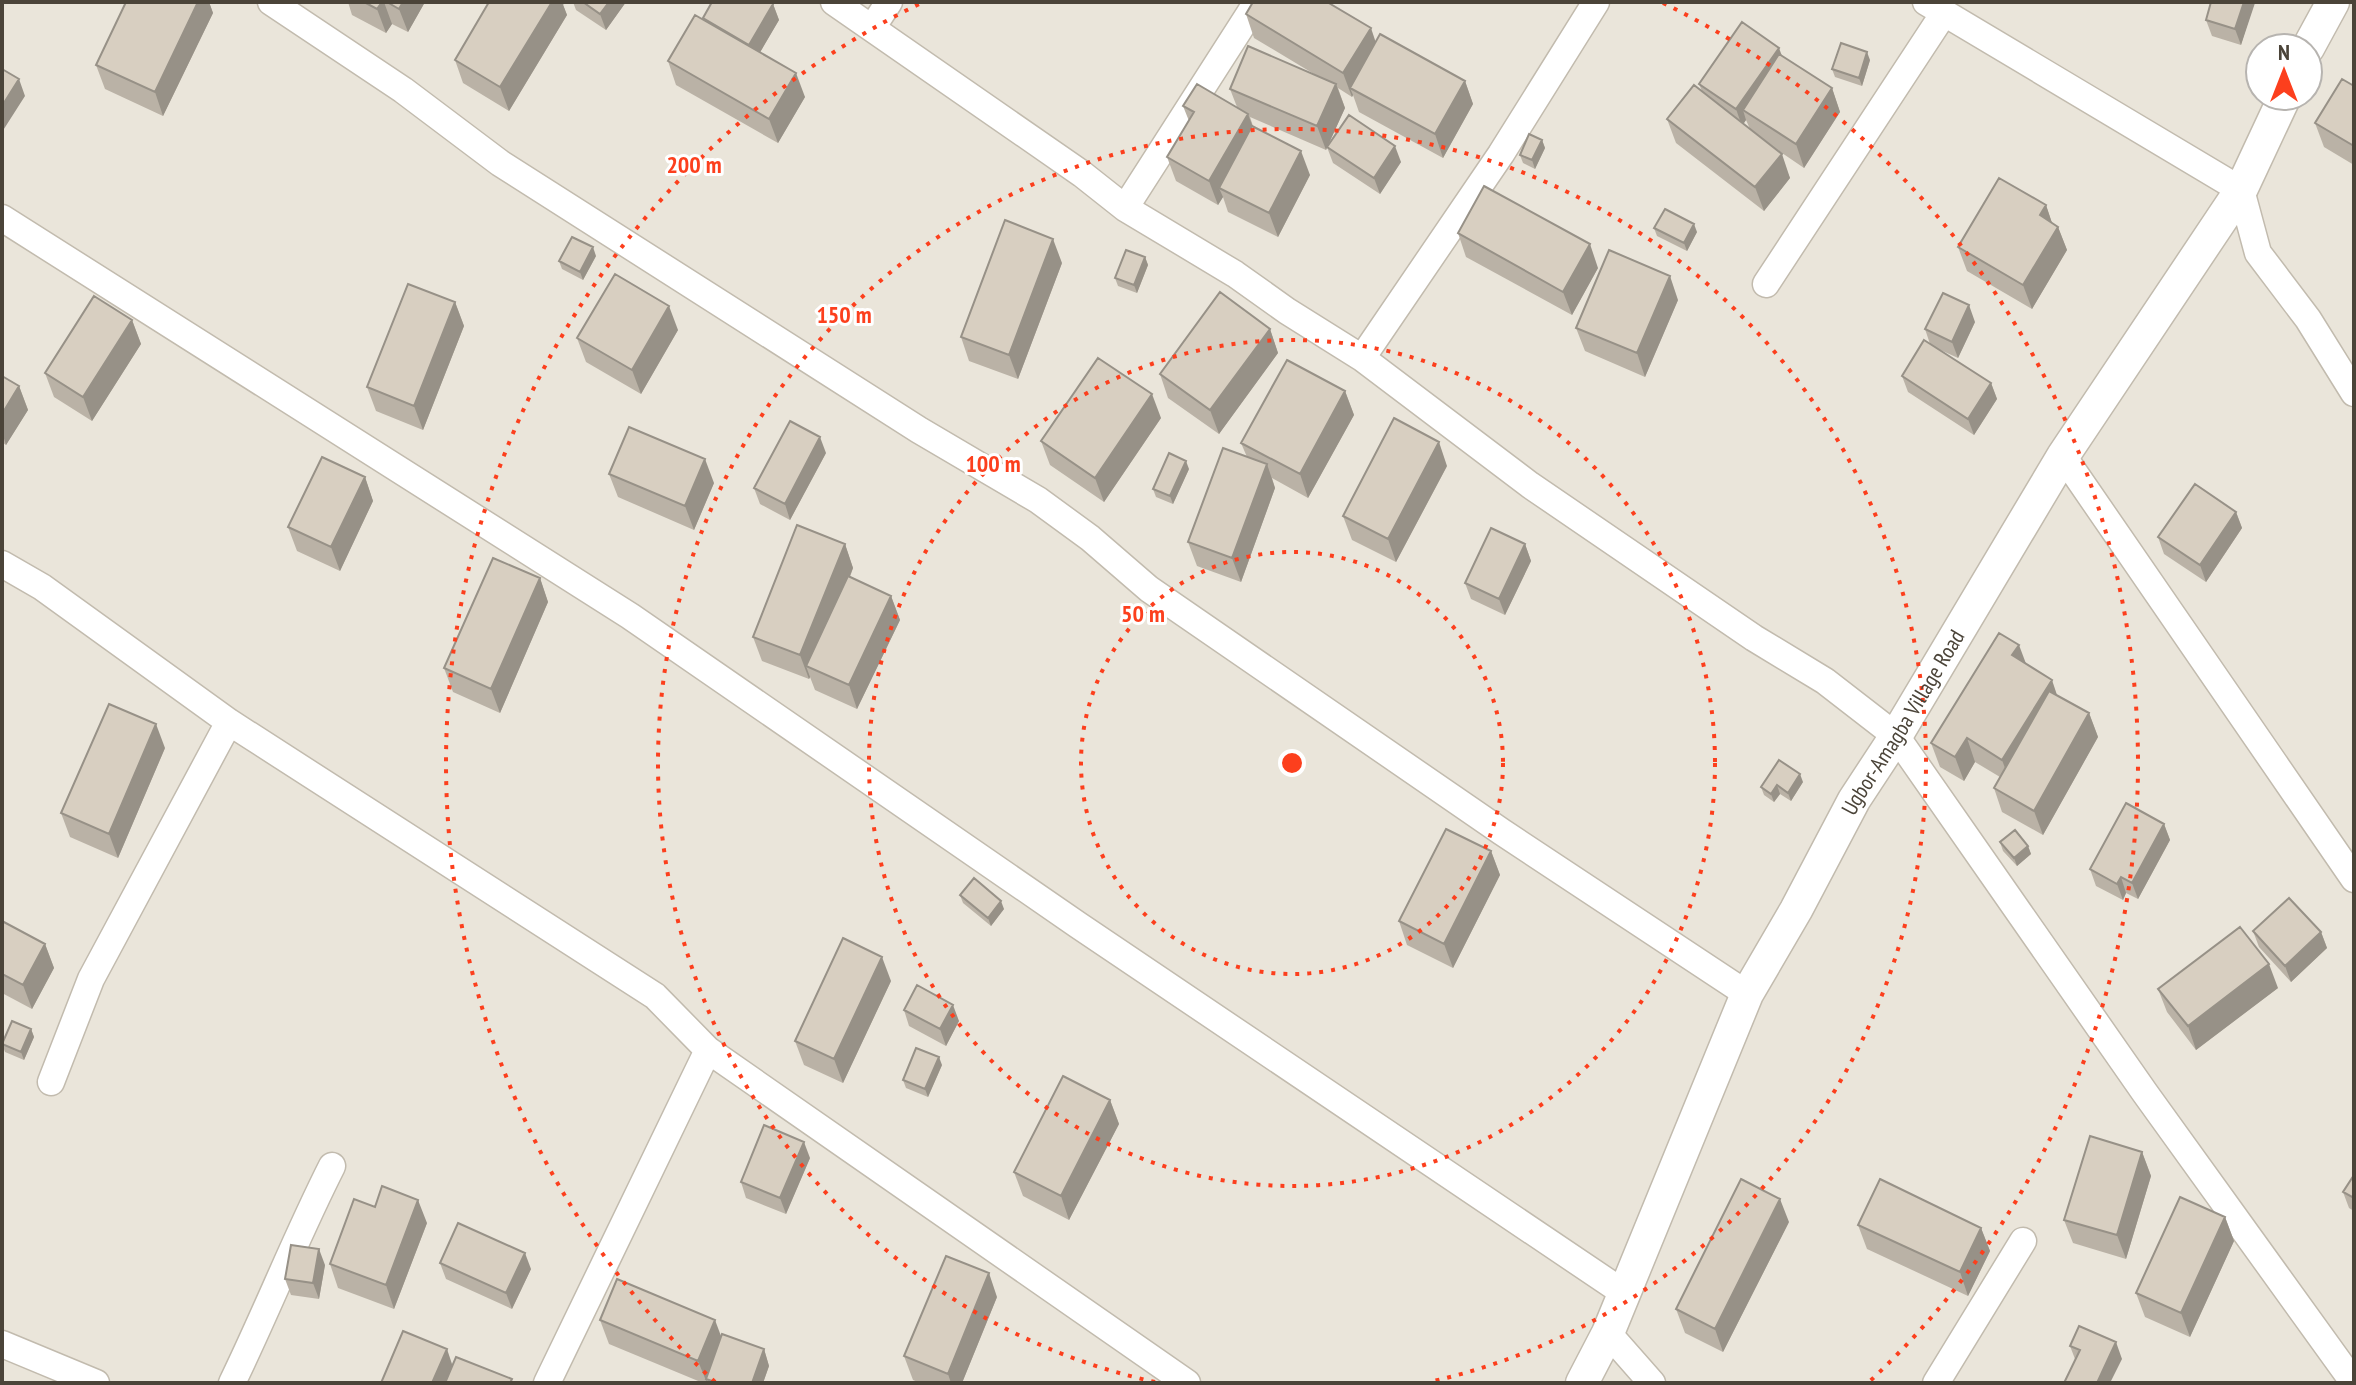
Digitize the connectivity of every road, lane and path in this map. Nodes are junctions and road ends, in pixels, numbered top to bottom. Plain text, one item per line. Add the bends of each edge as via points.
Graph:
1 (271, 2) edge
2 (834, 2) edge
3 (889, 2) edge
4 (1257, 2) edge
5 (1596, 2) edge
6 (2333, 2) edge
7 (1935, 7) edge
8 (872, 28) junction
9 (2317, 32) edge
10 (2278, 112) edge
11 (2241, 190) junction
12 (1125, 208) junction
13 (2, 218) edge
14 (1766, 284) dead end
15 (1362, 358) junction
16 (2354, 393) edge
17 (2063, 456) junction
18 (2, 564) edge
19 (229, 722) junction
20 (1896, 736) junction
21 (2354, 879) edge
22 (1747, 994) junction
23 (708, 1050) junction
24 (51, 1082) dead end
25 (332, 1166) dead end
26 (2023, 1241) dead end
27 (1624, 1293) junction
28 (1608, 1333) junction
29 (2, 1344) edge
30 (96, 1383) edge
31 (232, 1383) edge
32 (547, 1383) edge
33 (1187, 1383) edge
34 (1582, 1383) edge
35 (1652, 1383) edge
36 (1936, 1383) edge
37 (2354, 1383) edge

1 - 22 street via 500,163 1038,500 1149,589
2 - 8 street
3 - 8 street
4 - 12 street
5 - 15 street via 1501,154
6 - 9 street
7 - 11 street
7 - 14 street
8 - 12 street
10 - 11 street, Ugbor-Amagba Village Road
11 - 16 street via 2258,253
11 - 17 street, Ugbor-Amagba Village Road
12 - 15 street
13 - 27 street via 630,616
15 - 20 street via 1530,485 1825,681
17 - 20 street, Ugbor-Amagba Village Road
17 - 21 street
18 - 19 street
19 - 23 street via 655,996
19 - 24 street via 91,979
20 - 22 street, Ugbor-Amagba Village Road via 1854,800
20 - 37 street
22 - 27 street, Ugbor-Amagba Village Road
23 - 32 street
23 - 33 street
25 - 31 street
26 - 36 street
27 - 28 street, Ugbor-Amagba Village Road
28 - 34 street, Ugbor-Amagba Village Road
28 - 35 street
29 - 30 street

